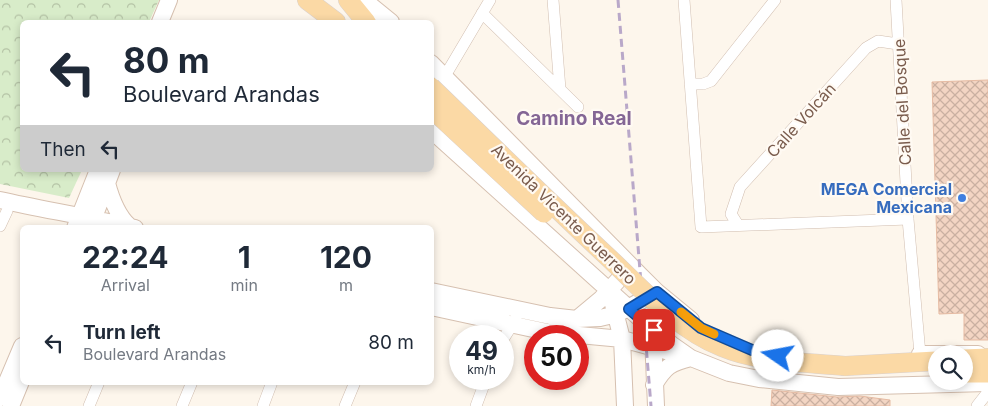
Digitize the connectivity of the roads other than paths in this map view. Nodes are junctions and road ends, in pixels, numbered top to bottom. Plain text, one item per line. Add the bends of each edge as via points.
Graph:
1 (169, 0) edge
2 (180, 0) edge
3 (306, 0) edge
4 (348, 0) edge
5 (364, 0) edge
6 (490, 0) edge
7 (553, 0) edge
8 (684, 0) edge
9 (775, 0) edge
10 (896, 0) edge
11 (482, 13) junction
12 (161, 20) edge
13 (172, 20) edge
14 (321, 20) edge
15 (333, 20) edge
16 (364, 20) edge
17 (389, 20) edge
18 (898, 44) junction
19 (438, 82) edge
20 (690, 84) junction
21 (560, 89) junction
22 (578, 107) dead end
23 (434, 111) edge
24 (434, 133) edge
25 (106, 174) edge
26 (2, 207) edge
27 (908, 218) junction
28 (81, 224) edge
29 (98, 225) edge
30 (129, 225) edge
31 (738, 225) junction
32 (0, 226) edge
33 (630, 266) junction
34 (608, 291) junction
35 (434, 292) edge
36 (657, 292) junction
37 (500, 305) junction
38 (434, 308) edge
39 (520, 310) junction
40 (623, 312) junction
41 (577, 319) junction
42 (697, 324) junction
43 (486, 325) edge
44 (498, 325) edge
45 (514, 325) joint
46 (653, 338) junction
47 (622, 340) junction
48 (20, 351) edge
49 (685, 354) junction
50 (988, 354) edge
51 (973, 355) edge
52 (928, 357) edge
53 (988, 358) edge
54 (973, 359) edge
55 (846, 371) junction
56 (973, 373) edge
57 (988, 373) edge
58 (928, 374) edge
59 (988, 383) edge
60 (20, 384) edge
61 (98, 385) edge
62 (191, 385) edge
63 (271, 385) edge
64 (354, 385) edge
65 (654, 385) junction
66 (482, 390) edge
67 (988, 392) edge
68 (0, 398) edge
69 (11, 406) edge
70 (88, 406) edge
71 (182, 406) edge
72 (263, 406) edge
73 (345, 406) edge
74 (476, 406) edge
75 (625, 406) edge
76 (656, 406) edge
77 (977, 406) edge

1 - 12 main road
2 - 13 main road
3 - 14 main road
3 - 15 main road
4 - 16 main road
5 - 17 main road
6 - 11 street
7 - 21 street
8 - 20 street
9 - 20 street via 711,81
10 - 18 street, Calle del Bosque
11 - 19 street
11 - 21 street
18 - 27 street, Calle del Bosque
18 - 31 street, Calle Volcán via 878,41 866,48 740,187 731,214
19 - 33 main road
19 - 55 main road, Avenida Vicente Guerrero, bridge via 597,247 679,323 714,344 743,355
20 - 31 street via 701,227
21 - 22 street
23 - 55 main road, Avenida Vicente Guerrero, bridge via 672,333 694,347 738,366 802,374
24 - 34 main road
25 - 28 main road
25 - 30 main road via 114,205
26 - 28 main road
26 - 32 street
27 - 31 street
27 - 52 street, Calle del Bosque
28 - 29 main road
33 - 34 main road
33 - 36 main road
34 - 40 main road
34 - 41 main road
35 - 37 main road
36 - 40 main road
36 - 42 main road
36 - 46 main road
37 - 39 main road
37 - 44 street
38 - 43 main road
39 - 41 main road
39 - 45 street
40 - 41 main road
40 - 46 main road
40 - 47 main road
42 - 49 main road via 684,332 680,340
42 - 52 main road via 752,350 778,356
45 - 47 main road
46 - 47 main road
46 - 49 main road
46 - 65 main road
47 - 75 main road
48 - 68 main road
49 - 59 main road via 729,373 759,380 838,387
49 - 65 main road via 667,367
50 - 51 main road
52 - 55 main road, Avenida Vicente Guerrero
53 - 54 main road
55 - 58 main road, Avenida Vicente Guerrero
56 - 57 main road
60 - 69 main road
61 - 70 street
62 - 71 street
63 - 72 street
64 - 73 street
65 - 76 main road
66 - 74 street
67 - 77 street

